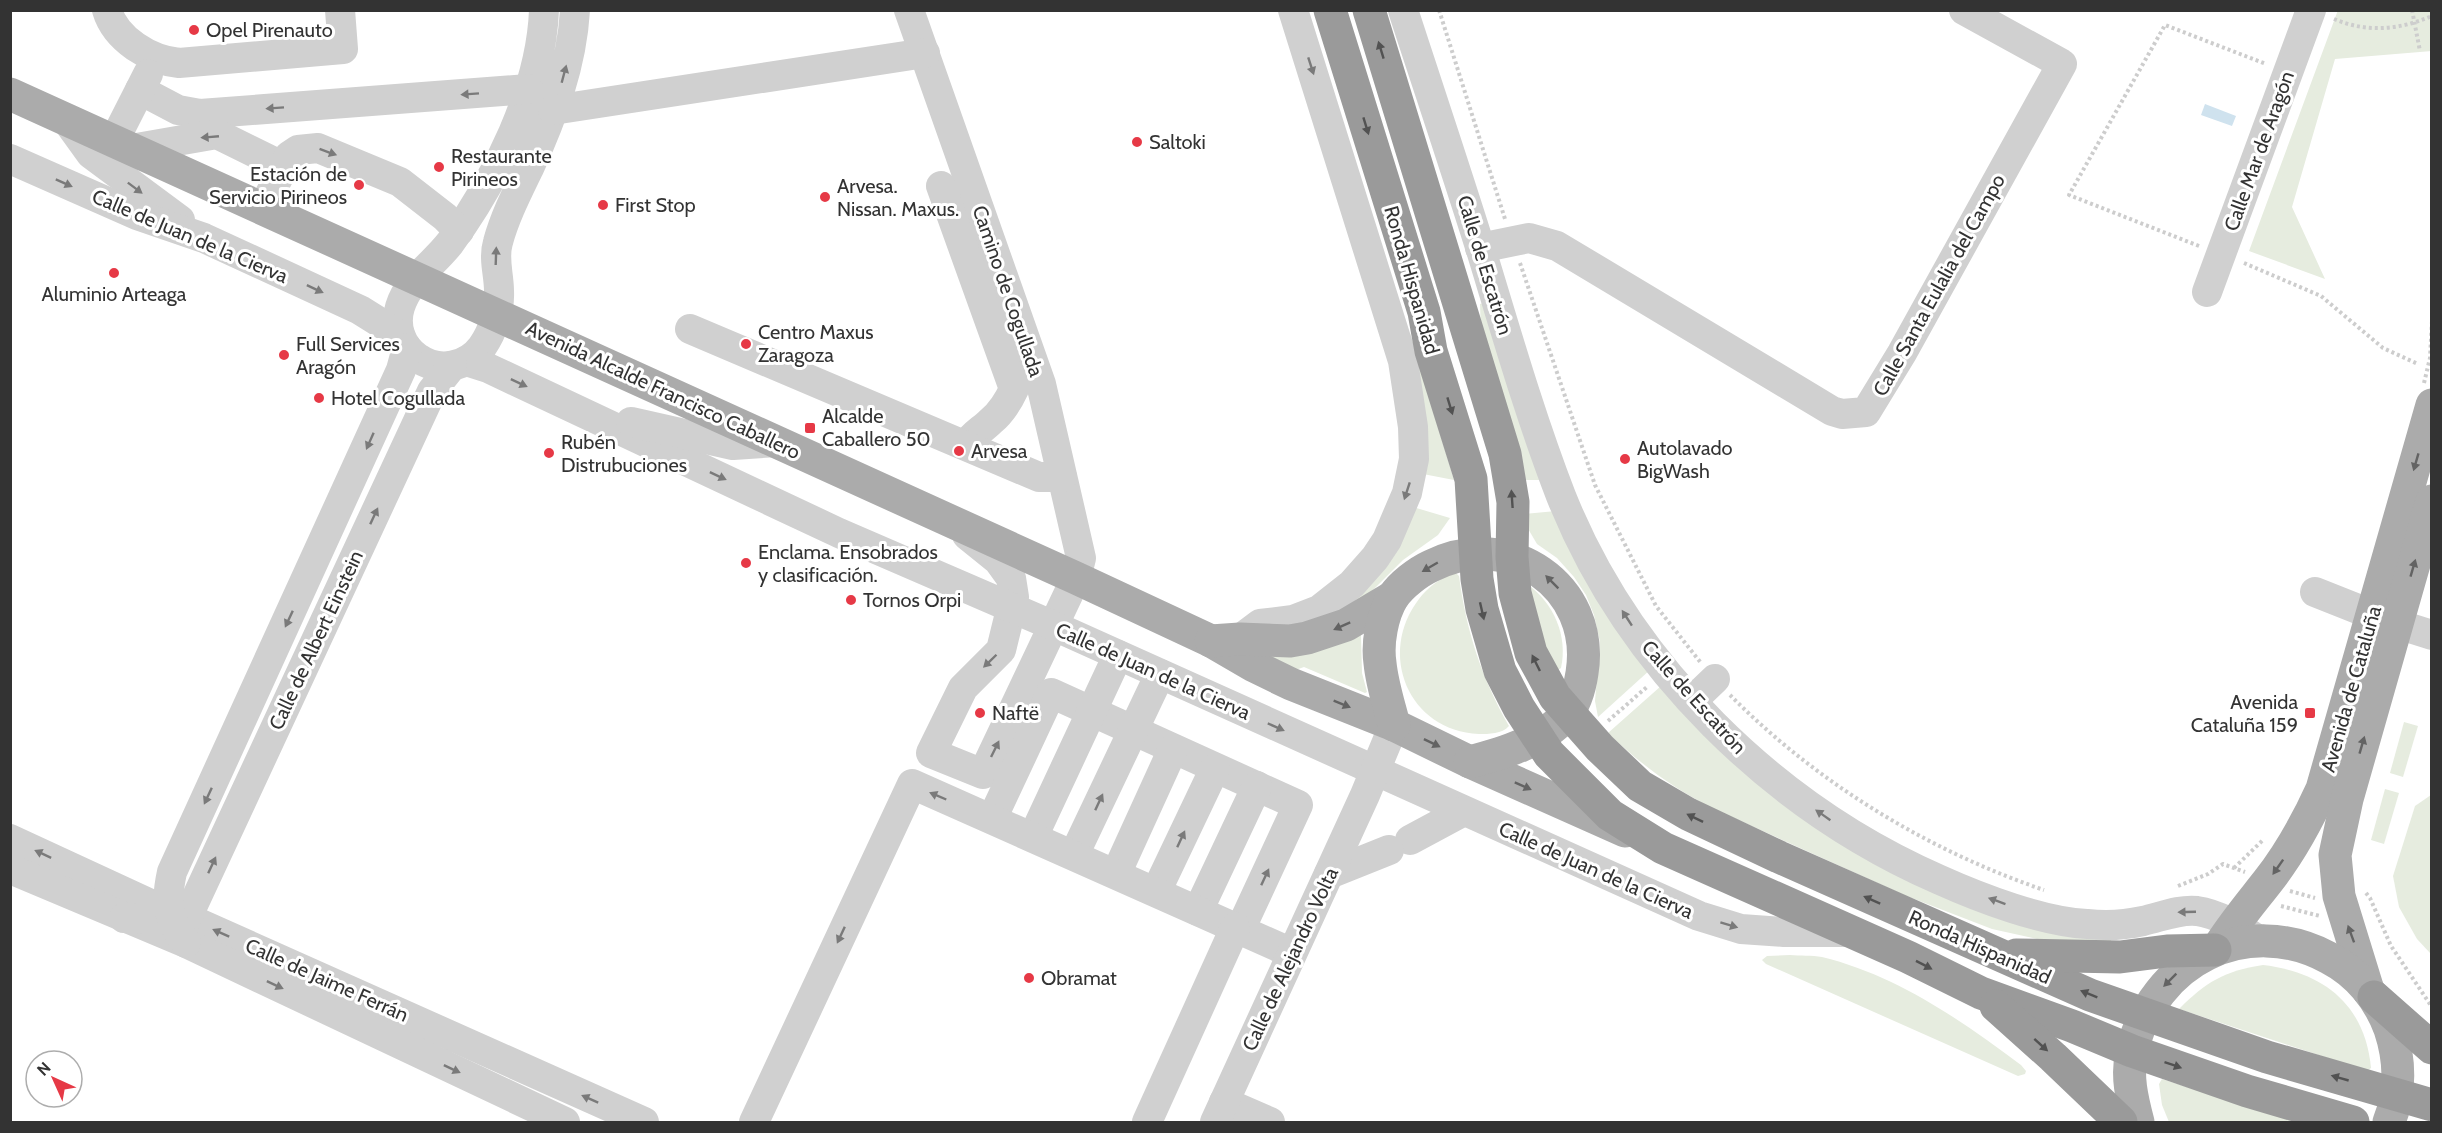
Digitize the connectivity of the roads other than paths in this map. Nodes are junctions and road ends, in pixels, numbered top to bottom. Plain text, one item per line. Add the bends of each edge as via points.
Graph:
1 (107, 10) edge
2 (340, 10) edge
3 (544, 10) edge
4 (575, 10) edge
5 (909, 10) edge
6 (1293, 10) edge
7 (1330, 10) edge
8 (1369, 10) edge
9 (1402, 10) edge
10 (1964, 10) edge
11 (2321, 14) edge
12 (925, 53) junction
13 (156, 58) junction
14 (528, 89) junction
15 (140, 90) junction
16 (10, 94) edge
17 (553, 110) junction
18 (65, 118) junction
19 (123, 145) junction
20 (10, 159) edge
21 (282, 166) junction
22 (941, 186) dead end
23 (263, 208) junction
24 (1360, 222) junction
25 (459, 231) junction
26 (204, 238) junction
27 (1480, 248) junction
28 (415, 279) junction
29 (2207, 292) dead end
30 (497, 314) junction
31 (690, 329) dead end
32 (1470, 335) junction
33 (403, 342) junction
34 (1431, 351) junction
35 (459, 364) junction
36 (2432, 405) edge
37 (570, 407) junction
38 (777, 442) junction
39 (966, 445) junction
40 (1062, 477) junction
41 (2432, 501) edge
42 (951, 522) junction
43 (1474, 553) junction
44 (1512, 557) junction
45 (1076, 578) junction
46 (2315, 592) dead end
47 (1393, 597) junction
48 (1012, 608) junction
49 (2385, 620) junction
50 (1054, 626) junction
51 (2432, 634) edge
52 (1226, 640) junction
53 (1118, 655) junction
54 (1160, 674) junction
55 (1715, 679) road end
56 (1692, 701) junction
57 (1091, 712) junction
58 (1568, 712) junction
59 (1394, 725) junction
60 (1133, 731) junction
61 (1537, 737) junction
62 (1173, 749) junction
63 (1470, 762) junction
64 (1215, 768) junction
65 (1370, 783) junction
66 (1257, 786) junction
67 (1464, 811) junction
68 (992, 819) junction
69 (1033, 837) junction
70 (10, 839) edge
71 (1663, 848) junction
72 (1074, 855) junction
73 (10, 869) edge
74 (172, 872) junction
75 (1116, 874) junction
76 (1329, 874) junction
77 (1156, 892) junction
78 (124, 905) junction
79 (1198, 911) junction
80 (178, 923) junction
81 (1238, 929) junction
82 (1852, 932) junction
83 (2231, 941) junction
84 (1292, 953) junction
85 (1997, 954) junction
86 (1981, 993) junction
87 (2371, 993) junction
88 (2144, 1014) junction
89 (2432, 1048) edge
90 (2132, 1052) junction
91 (2432, 1105) edge
92 (2393, 1108) edge
93 (1219, 1112) edge
94 (565, 1122) edge
95 (644, 1122) edge
96 (754, 1122) edge
97 (1147, 1122) edge
98 (1270, 1122) edge
99 (2121, 1122) edge
100 (2138, 1122) edge
101 (2353, 1122) edge

1 - 13 street via 123,35
2 - 13 street via 343,49 179,63
3 - 14 street, Calle de Albert Einstein via 538,56
17 -> 4 street via 565,71
5 - 12 street, Camino de Cogullada
6 -> 24 street
7 -> 34 highway, Ronda Hispanidad via 1424,312
32 -> 8 highway, Ronda Hispanidad
9 - 27 street, Calle de Escatrón
9 - 32 street, Ronda Hispanidad via 1411,83 1454,222
10 - 27 street, Calle Santa Eulalia del Campo via 2062,64 1866,412 1832,411 1557,246 1529,238
11 - 29 street, Calle Mar de Aragón
12 - 17 street
12 - 40 street, Camino de Cogullada via 1041,384
13 - 15 street
14 -> 15 street via 200,114 178,110
14 - 25 street, Calle de Albert Einstein via 498,168
15 - 19 street
16 - 18 main road, Avenida Alcalde Francisco Caballero
30 -> 17 street via 496,258 500,235
18 - 19 main road, Avenida Alcalde Francisco Caballero
18 -> 26 street via 91,154
21 -> 19 street via 218,134
19 - 23 main road, Avenida Alcalde Francisco Caballero
20 -> 26 street, Calle de Juan de la Cierva via 137,216
21 - 23 street
21 -> 25 street via 289,156 307,147 328,151 400,182
22 - 39 street via 1014,389 1007,405
23 - 28 main road, Avenida Alcalde Francisco Caballero
24 - 34 street via 1387,264
24 -> 52 street via 1407,376 1413,427 1412,475 1387,540 1352,584 1319,610 1293,620 1260,624
25 - 28 street, Calle de Albert Einstein
26 -> 33 street, Calle de Juan de la Cierva via 360,310
56 -> 27 street, Calle de Escatrón via 1665,671 1608,588 1562,498
28 - 30 main road, Avenida Alcalde Francisco Caballero
28 - 33 street, Calle de Albert Einstein via 398,317
30 - 35 street, Calle de Albert Einstein via 481,348
30 - 38 main road, Avenida Alcalde Francisco Caballero
31 - 39 street
44 -> 32 highway, Ronda Hispanidad via 1513,502 1506,454
33 - 35 street, Calle de Juan de la Cierva via 428,364
33 -> 74 street, Calle de Albert Einstein via 401,370 382,414
34 -> 43 highway, Ronda Hispanidad via 1471,479
35 -> 37 street, Calle de Juan de la Cierva via 488,368
80 -> 35 street, Calle de Albert Einstein via 432,391
36 -> 49 main road, Avenida de Cataluña
37 - 38 street via 733,445
37 -> 48 street, Calle de Juan de la Cierva via 839,533
38 - 42 main road, Avenida Alcalde Francisco Caballero
39 - 40 street via 1039,477
40 - 45 street, Camino de Cogullada via 1081,558
49 -> 41 main road, Avenida de Cataluña
42 - 45 main road, Avenida Alcalde Francisco Caballero
42 - 48 street via 998,560 1011,578
43 - 44 main road
43 -> 47 main road via 1426,568
43 -> 61 highway, Ronda Hispanidad via 1482,609 1493,648 1509,691
58 -> 44 highway, Ronda Hispanidad via 1531,653 1515,593
58 -> 44 main road via 1584,663 1578,621 1556,584
45 - 50 street, Camino de Cogullada
45 - 52 main road, Avenida Alcalde Francisco Caballero
46 - 49 street
47 -> 52 main road, Avenida Alcalde Francisco Caballero via 1346,625 1316,636 1290,641
47 - 59 main road via 1379,650
48 - 50 street, Calle de Juan de la Cierva
48 -> 50 street, Camino de Cogullada via 1001,650 963,688 931,753 983,774
49 - 51 street
49 -> 83 main road, Avenida de Cataluña via 2309,817
87 -> 49 main road, Avenida de Cataluña via 2339,896 2335,855
50 - 53 street, Calle de Juan de la Cierva
52 -> 59 main road, Avenida Alcalde Francisco Caballero via 1254,666
53 - 54 street, Calle de Juan de la Cierva
53 - 57 street
54 - 60 street
54 -> 65 street, Calle de Juan de la Cierva
55 - 56 street
83 -> 56 street, Calle de Escatrón via 2196,911 2178,911 2120,925 2084,924 2014,908 1942,881 1884,853 1791,792 1749,758
57 - 60 street
57 - 68 street via 1052,693
57 - 69 street
58 - 61 main road
85 -> 58 highway, Ronda Hispanidad via 1688,814 1640,786
59 -> 63 main road, Ronda Hispanidad
59 - 65 street, Calle de Alejandro Volta
60 - 62 street
72 -> 60 street
61 - 63 main road
61 - 71 highway, Ronda Hispanidad via 1554,761 1610,815
62 - 64 street
62 - 75 street
63 -> 71 main road, Ronda Hispanidad
64 - 66 street
77 -> 64 street
65 - 67 street, Calle de Juan de la Cierva via 1406,784
65 - 76 street, Calle de Alejandro Volta
66 - 79 street
81 -> 66 street via 1298,805
67 - 76 street via 1399,845
67 -> 82 street, Calle de Juan de la Cierva via 1699,916 1741,929
68 - 69 street
68 -> 96 street via 912,784
69 - 72 street
78 -> 70 street, Calle de Jaime Ferrán
71 - 82 highway, Ronda Hispanidad
72 - 75 street
73 - 78 street, Calle de Jaime Ferrán
74 - 78 street
74 - 80 street, Calle de Albert Einstein via 168,897
75 - 77 street
76 - 84 street, Calle de Alejandro Volta
77 - 79 street
78 - 80 street, Calle de Jaime Ferrán
79 - 81 street
80 -> 94 street, Calle de Jaime Ferrán
95 -> 80 street, Calle de Jaime Ferrán
81 - 84 street
81 - 97 street
82 -> 86 highway, Ronda Hispanidad
83 - 85 highway via 2120,957
83 - 87 main road, Avenida de Cataluña via 2300,945 2319,952 2354,975
83 -> 88 main road, Avenida de Cataluña via 2181,969
84 - 93 street, Calle de Alejandro Volta
88 -> 85 highway, Ronda Hispanidad
86 - 90 highway, Ronda Hispanidad
86 -> 99 highway
87 - 89 highway
87 - 92 main road, Avenida de Cataluña via 2394,1043 2398,1069
88 - 90 main road, Avenida de Cataluña
92 -> 88 highway, Ronda Hispanidad via 2267,1057
90 - 100 main road, Avenida de Cataluña via 2129,1076
90 -> 101 highway, Ronda Hispanidad
91 - 92 highway, Ronda Hispanidad
93 - 98 street

